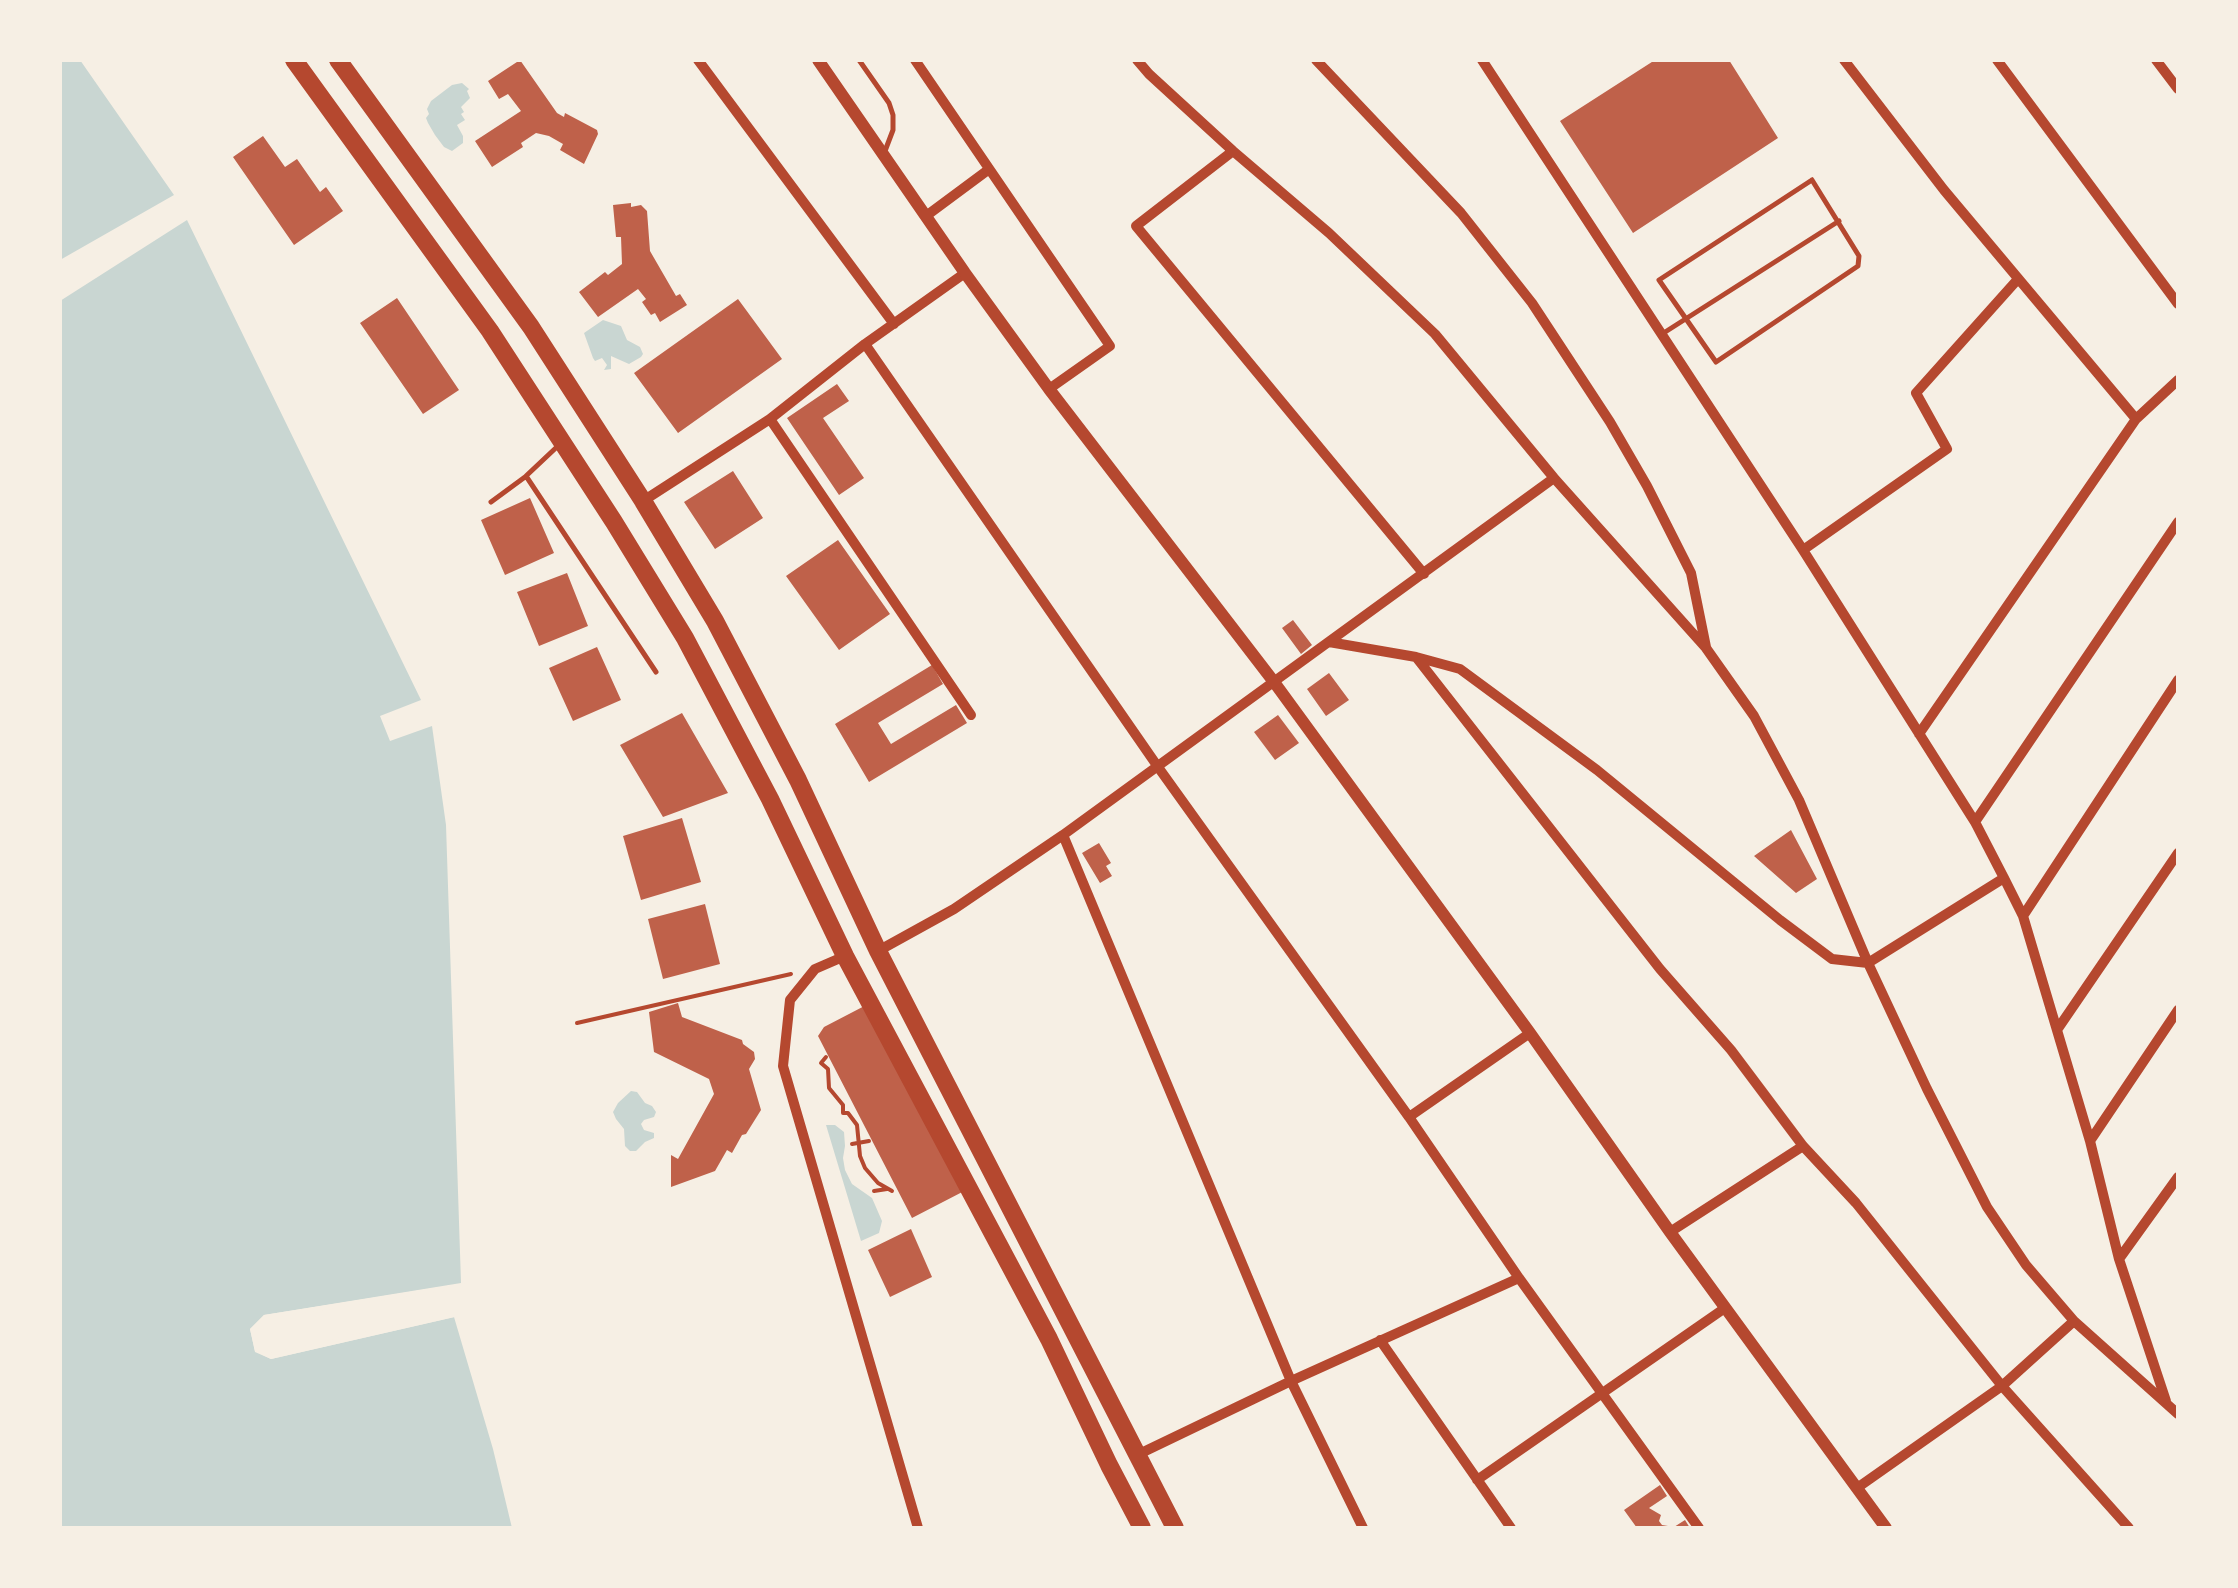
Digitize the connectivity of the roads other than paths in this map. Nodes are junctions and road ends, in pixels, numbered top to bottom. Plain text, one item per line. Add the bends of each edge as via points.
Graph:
1 (294, 60) edge
2 (338, 60) edge
3 (698, 60) edge
4 (818, 60) edge
5 (859, 60) edge
6 (915, 60) edge
7 (1137, 60) edge
8 (1316, 60) edge
9 (1482, 60) edge
10 (1844, 60) edge
11 (1998, 60) edge
12 (2156, 60) edge
13 (2178, 89) edge
14 (1233, 152) junction
15 (884, 155) junction
16 (988, 170) junction
17 (926, 216) junction
18 (1839, 222) junction
19 (965, 273) junction
20 (2018, 280) junction
21 (2178, 304) edge
22 (1685, 319) junction
23 (894, 324) junction
24 (1662, 334) junction
25 (865, 344) junction
26 (2178, 380) edge
27 (1050, 389) junction
28 (770, 419) junction
29 (2136, 419) junction
30 (562, 442) junction
31 (526, 476) junction
32 (1554, 478) junction
33 (491, 502) dead end
34 (642, 502) junction
35 (2178, 522) edge
36 (1804, 550) junction
37 (1424, 574) junction
38 (1329, 642) junction
39 (1706, 648) junction
40 (1416, 657) junction
41 (656, 672) dead end
42 (2178, 680) edge
43 (1274, 682) junction
44 (972, 715) dead end
45 (1919, 734) junction
46 (1158, 767) junction
47 (1975, 822) junction
48 (1063, 835) junction
49 (2178, 853) edge
50 (2004, 878) junction
51 (2023, 916) junction
52 (878, 950) junction
53 (845, 956) junction
54 (1868, 963) junction
55 (2178, 1010) edge
56 (2057, 1030) junction
57 (1530, 1034) junction
58 (1409, 1117) junction
59 (2090, 1141) junction
60 (1804, 1146) junction
61 (2178, 1176) edge
62 (1670, 1232) junction
63 (2120, 1259) junction
64 (1519, 1278) junction
65 (1725, 1308) junction
66 (2074, 1321) junction
67 (1380, 1340) junction
68 (1291, 1382) junction
69 (2002, 1386) junction
70 (1602, 1395) junction
71 (2168, 1404) junction
72 (2178, 1414) edge
73 (1138, 1455) junction
74 (1478, 1480) junction
75 (1857, 1488) junction
76 (918, 1528) edge
77 (1142, 1528) edge
78 (1175, 1528) edge
79 (1363, 1528) edge
80 (1511, 1528) edge
81 (1699, 1528) edge
82 (1886, 1528) edge
83 (2130, 1528) edge

1 - 30 main road
2 - 34 main road via 531,327
3 - 23 street
4 - 15 street
5 - 15 lane via 889,103 893,130
6 - 16 street
7 - 14 street
8 - 39 street via 1461,213 1532,302 1610,422 1692,573
9 - 24 street
10 - 20 street
11 - 21 street
12 - 13 street
14 - 32 street via 1436,334
14 - 37 street via 1136,226
15 - 17 street
16 - 17 street
16 - 27 street via 1110,346
17 - 19 street
18 - 22 lane
18 - 22 lane via 1858,266 1716,362
18 - 22 lane via 1812,180 1659,280
19 - 23 street
19 - 27 street
20 - 29 street
20 - 36 street via 1916,392 1947,449
22 - 24 lane
23 - 25 street
24 - 36 street
25 - 28 street
25 - 46 street
26 - 29 street
27 - 43 street
28 - 34 street
28 - 44 street
29 - 45 street
30 - 31 lane
30 - 53 main road via 685,638
31 - 33 lane
31 - 41 lane
32 - 37 street
32 - 39 street
34 - 52 main road via 780,745
35 - 47 street
36 - 45 street
37 - 38 street
38 - 40 street
38 - 43 street
39 - 54 street via 1754,716 1799,800
40 - 54 street via 1460,668 1832,959
40 - 60 street
42 - 51 street
43 - 46 street
43 - 57 street
45 - 47 street
46 - 48 street
46 - 58 street
47 - 50 street
48 - 52 street
48 - 68 street
49 - 56 street
50 - 51 street
50 - 54 street
51 - 56 street
52 - 73 main road
53 - 76 street via 815,968 790,1000 782,1066
53 - 77 main road via 1049,1338
54 - 66 street via 1987,1207
55 - 59 street
56 - 59 street
57 - 58 street
57 - 62 street
58 - 64 street
59 - 63 street
60 - 62 street
60 - 69 street
61 - 63 street
62 - 65 street
63 - 71 street
64 - 67 street
64 - 70 street
65 - 70 street
65 - 75 street
66 - 69 street
66 - 71 street
67 - 68 street
67 - 74 street
68 - 73 street
68 - 79 street
69 - 75 street
69 - 83 street
70 - 74 street
70 - 81 street
71 - 72 street
73 - 78 main road
74 - 80 street
75 - 82 street

